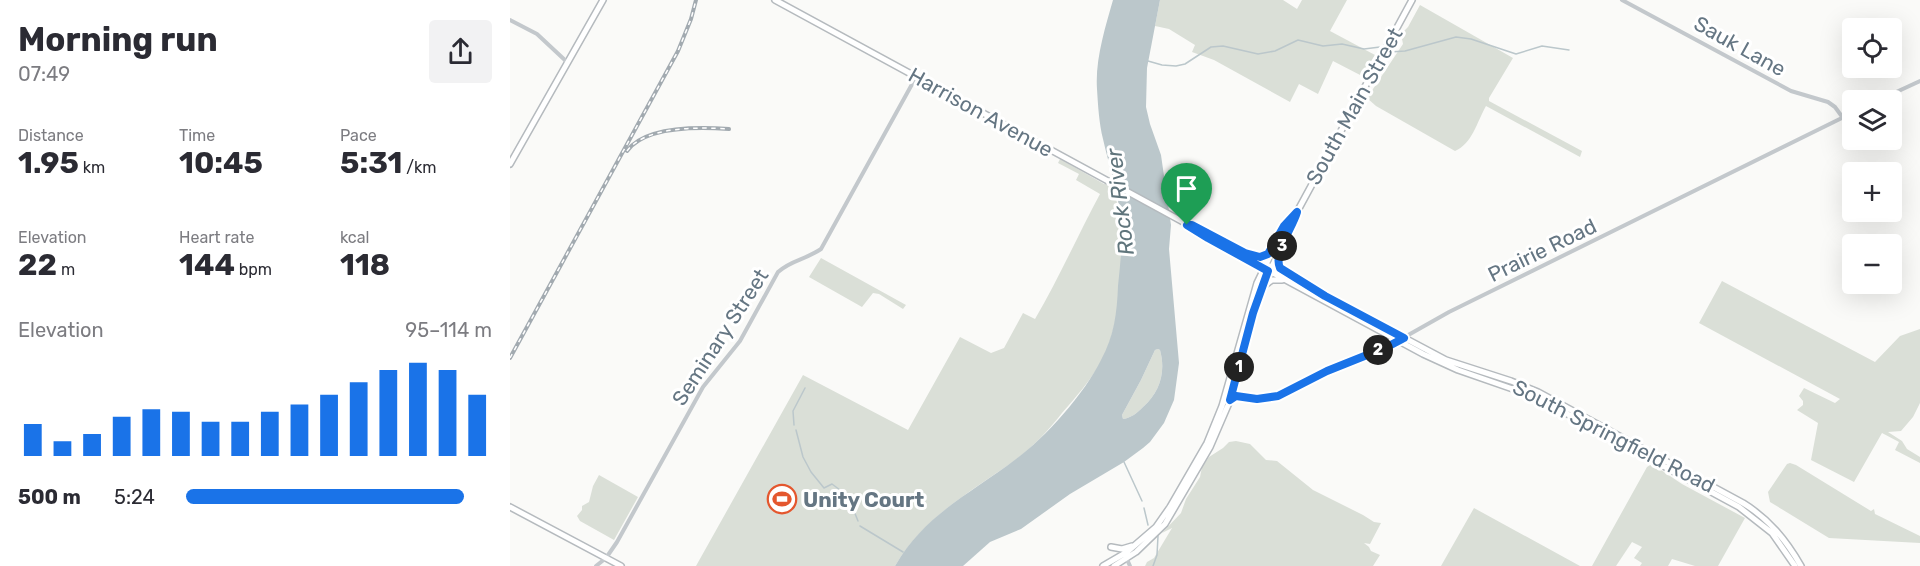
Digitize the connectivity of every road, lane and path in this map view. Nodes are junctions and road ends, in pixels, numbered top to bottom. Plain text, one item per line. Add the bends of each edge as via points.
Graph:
1 (603, 0) edge
2 (775, 0) edge
3 (1412, 0) edge
4 (1622, 0) edge
5 (510, 20) edge
6 (568, 63) junction
7 (916, 77) junction
8 (1920, 81) edge
9 (1901, 90) edge
10 (1842, 117) edge
11 (1842, 118) edge
12 (510, 164) edge
13 (1297, 212) junction
14 (1290, 220) junction
15 (1187, 225) junction
16 (1218, 244) junction
17 (1280, 249) junction
18 (1245, 253) junction
19 (1267, 267) junction
20 (1257, 283) junction
21 (1293, 284) junction
22 (1325, 296) junction
23 (1251, 321) junction
24 (1401, 339) junction
25 (1234, 386) junction
26 (1241, 396) junction
27 (1230, 400) junction
28 (510, 507) edge
29 (1166, 513) junction
30 (1111, 547) dead end
31 (606, 558) junction
32 (1126, 561) edge
33 (596, 566) edge
34 (621, 566) edge
35 (1103, 566) edge
36 (1114, 566) edge
37 (1794, 566) edge
38 (1801, 566) edge

1 - 6 main road
2 - 7 main road, Harrison Avenue
3 - 13 main road, South Main Street
4 - 10 street, Sauk Lane via 1791,91 1828,102
5 - 6 street via 537,34
6 - 12 main road
7 - 15 main road, Harrison Avenue
7 - 31 street, Seminary Street via 821,249 787,264 778,273 740,341 703,387
8 - 9 street
11 - 24 street, Prairie Road
13 - 14 main road, South Main Street
13 - 17 main road, South Main Street
14 - 18 main road via 1266,255
14 - 19 main road, South Main Street
15 - 16 main road
15 - 18 main road
16 - 19 main road
16 - 20 main road via 1254,267
17 - 19 main road, South Main Street
17 - 22 main road via 1278,262 1282,270
18 - 19 main road
19 - 20 main road, South Main Street
19 - 21 main road
19 - 22 main road
19 - 23 main road, South Main Street
20 - 29 main road, South Main Street via 1215,426
21 - 23 main road via 1278,279 1268,282
21 - 24 main road
22 - 24 main road
23 - 25 main road, South Main Street
24 - 26 street, Prairie Road via 1278,396
24 - 37 main road, South Springfield Road via 1444,364 1536,397 1739,507 1772,532
24 - 38 main road, South Springfield Road via 1454,363 1538,392 1743,503 1775,528
25 - 26 street
25 - 27 main road, South Main Street
26 - 27 street, Prairie Road
27 - 32 main road, South Main Street via 1210,447 1172,514
28 - 31 main road
29 - 30 main road via 1131,547
29 - 32 main road, South Main Street
31 - 33 street, Seminary Street
31 - 34 main road
32 - 35 main road, South Main Street
32 - 36 main road, South Main Street

